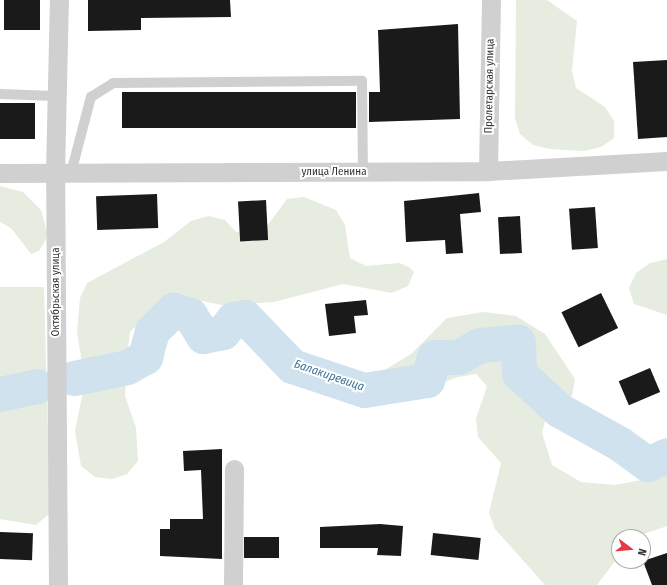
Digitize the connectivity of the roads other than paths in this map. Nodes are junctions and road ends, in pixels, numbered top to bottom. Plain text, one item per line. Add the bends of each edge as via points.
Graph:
1 (58, 0) edge
2 (492, 0) edge
3 (0, 94) edge
4 (55, 96) junction
5 (667, 161) edge
6 (488, 171) junction
7 (363, 172) junction
8 (0, 173) edge
9 (63, 173) junction
10 (234, 469) dead end
11 (58, 585) edge
12 (233, 585) edge

1 - 4 street, Октябрьская улица
2 - 6 street, Пролетарская улица
3 - 4 lane
4 - 9 street, Октябрьская улица
5 - 6 street, улица Ленина
6 - 7 street, улица Ленина
7 - 9 street, улица Ленина
7 - 9 lane via 362,81 354,81 113,83 91,98
8 - 9 street, улица Ленина
9 - 11 street, Октябрьская улица
10 - 12 street

